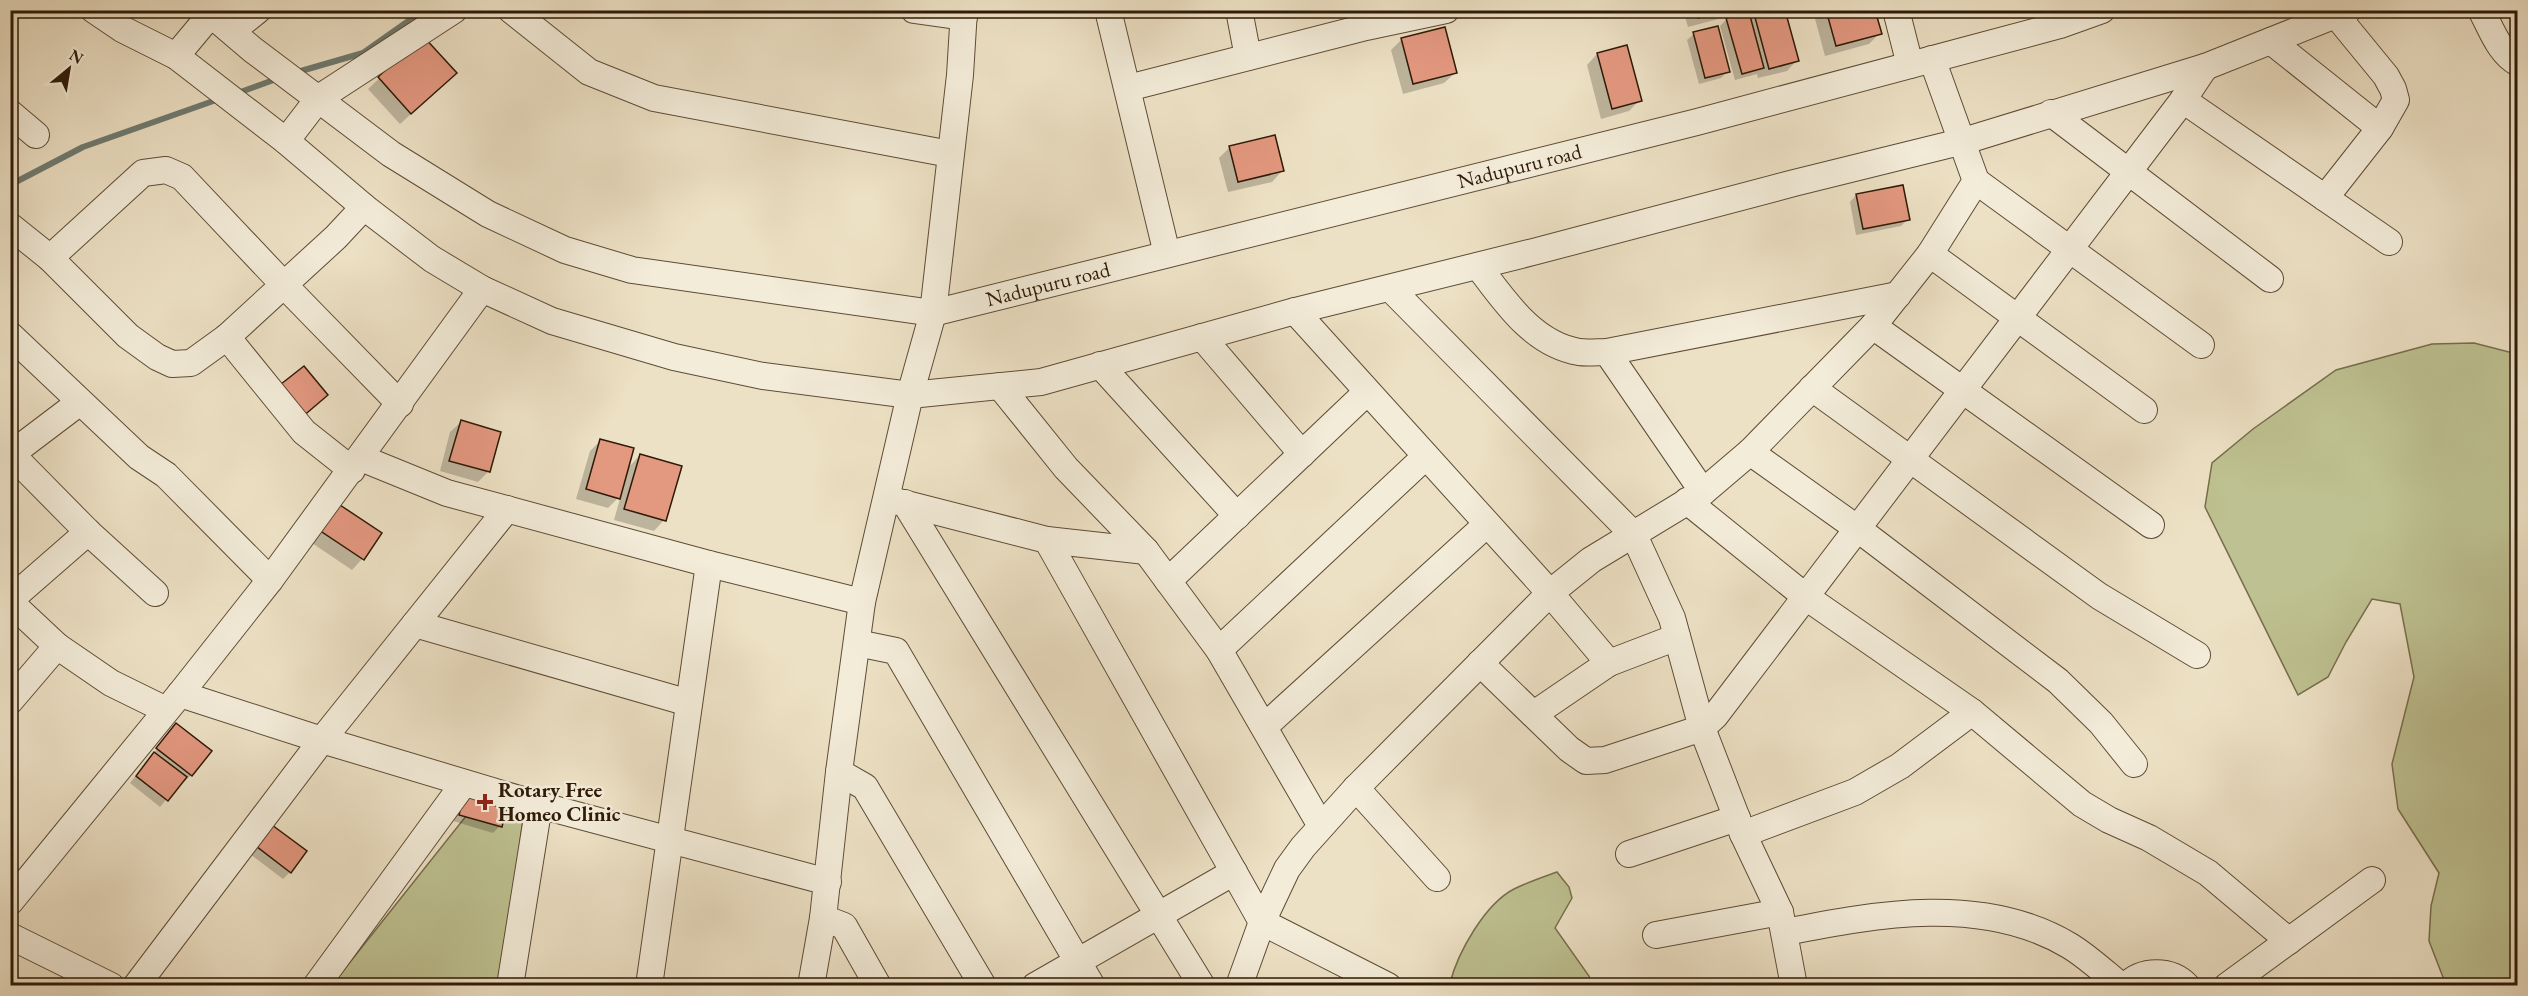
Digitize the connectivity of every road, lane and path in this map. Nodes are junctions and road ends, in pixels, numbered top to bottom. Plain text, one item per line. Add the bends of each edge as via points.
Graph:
1 (94, 10) edge
2 (258, 10) edge
3 (454, 10) edge
4 (511, 10) edge
5 (914, 10) edge
6 (1108, 10) edge
7 (1239, 10) edge
8 (1446, 10) edge
9 (1896, 10) edge
10 (2102, 10) edge
11 (208, 12) edge
12 (2342, 13) edge
13 (2489, 13) edge
14 (964, 14) edge
15 (1365, 19) edge
16 (232, 31) junction
17 (2271, 41) junction
18 (176, 56) junction
19 (1248, 57) junction
20 (1921, 62) junction
21 (2517, 63) edge
22 (2205, 67) junction
23 (1128, 88) junction
24 (309, 92) junction
25 (2183, 100) junction
26 (10, 113) edge
27 (2051, 114) junction
28 (2380, 128) junction
29 (36, 135) dead end
30 (286, 141) junction
31 (1964, 141) junction
32 (950, 154) junction
33 (2128, 173) junction
34 (1977, 181) junction
35 (2325, 198) junction
36 (364, 207) junction
37 (10, 226) edge
38 (2389, 242) dead end
39 (2070, 250) junction
40 (1167, 254) junction
41 (1930, 254) junction
42 (50, 258) junction
43 (1478, 266) junction
44 (2270, 279) dead end
45 (284, 285) junction
46 (1390, 288) junction
47 (482, 290) junction
48 (1898, 295) junction
49 (1295, 311) junction
50 (933, 313) junction
51 (2018, 318) junction
52 (1873, 326) junction
53 (10, 335) edge
54 (227, 337) junction
55 (1202, 337) junction
56 (2202, 345) dead end
57 (1607, 352) junction
58 (1100, 365) junction
59 (1000, 386) junction
60 (1812, 388) junction
61 (1964, 390) junction
62 (1367, 392) junction
63 (910, 395) junction
64 (80, 402) junction
65 (400, 404) junction
66 (2144, 410) dead end
67 (1749, 452) junction
68 (11, 454) edge
69 (1302, 454) junction
70 (1425, 456) junction
71 (1910, 460) junction
72 (357, 464) junction
73 (1695, 497) junction
74 (895, 501) junction
75 (507, 509) junction
76 (1237, 516) junction
77 (1486, 525) junction
78 (2151, 525) dead end
79 (1858, 529) junction
80 (88, 532) junction
81 (1634, 535) junction
82 (1047, 540) junction
83 (1146, 551) junction
84 (709, 564) junction
85 (270, 580) junction
86 (1168, 581) junction
87 (154, 592) dead end
88 (1550, 593) junction
89 (1806, 597) junction
90 (10, 601) edge
91 (862, 602) junction
92 (415, 624) junction
93 (1677, 637) junction
94 (856, 643) junction
95 (57, 646) junction
96 (1220, 650) junction
97 (2197, 655) dead end
98 (1480, 663) junction
99 (1609, 663) junction
100 (10, 701) edge
101 (173, 702) junction
102 (689, 703) junction
103 (1972, 712) junction
104 (1534, 714) junction
105 (1264, 727) junction
106 (1702, 728) junction
107 (321, 740) junction
108 (2134, 764) dead end
109 (839, 772) junction
110 (464, 783) junction
111 (1356, 788) junction
112 (539, 805) junction
113 (1321, 826) junction
114 (1740, 826) junction
115 (669, 839) junction
116 (1629, 854) dead end
117 (1234, 872) junction
118 (1437, 878) dead end
119 (2372, 880) dead end
120 (828, 882) junction
121 (10, 902) edge
122 (1158, 914) junction
123 (823, 918) junction
124 (1262, 922) junction
125 (1782, 922) junction
126 (1656, 935) dead end
127 (10, 936) edge
128 (2289, 941) junction
129 (1077, 961) junction
130 (111, 986) edge
131 (136, 986) edge
132 (316, 986) edge
133 (510, 986) edge
134 (649, 986) edge
135 (811, 986) edge
136 (878, 986) edge
137 (983, 986) edge
138 (1035, 986) edge
139 (1092, 986) edge
140 (1202, 986) edge
141 (1239, 986) edge
142 (1388, 986) edge
143 (1794, 986) edge
144 (2123, 986) edge
145 (2187, 986) edge
146 (2228, 986) edge

1 - 18 street
2 - 16 street
3 - 24 street
4 - 32 street via 589,72 654,98
5 - 14 street
6 - 23 street
7 - 19 street
8 - 15 street
9 - 20 street
10 - 20 street, Nadupuru road
11 - 16 street
11 - 18 street
12 - 17 street
12 - 28 street via 2394,89 2396,100
13 - 21 street via 2507,55
14 - 32 street
15 - 19 street
16 - 24 street
17 - 22 street
17 - 28 street
18 - 30 street
19 - 23 street
20 - 31 street
20 - 40 street, Nadupuru road
22 - 25 street
22 - 27 street
23 - 40 street
24 - 30 street
24 - 50 street via 391,154 488,214 565,250 632,270
25 - 33 street
25 - 35 street
26 - 29 street
27 - 31 street
27 - 33 street
28 - 35 street
30 - 36 street
31 - 34 street
31 - 43 street
32 - 50 street
33 - 39 street
33 - 44 street
34 - 39 street
34 - 41 street
35 - 38 street
36 - 45 street
36 - 47 street via 432,259
37 - 42 street
39 - 51 street
39 - 56 street
40 - 50 street, Nadupuru road
41 - 48 street
41 - 51 street
42 - 45 street via 143,173 166,170 182,177
42 - 54 street via 128,336 172,364 192,363
43 - 46 street
43 - 57 street via 1514,312 1552,344 1579,352
45 - 54 street
45 - 65 street
46 - 49 street
46 - 81 street
47 - 63 street via 552,321 674,357 763,376
47 - 65 street
48 - 52 street
48 - 57 street
49 - 55 street
49 - 62 street
50 - 63 street
51 - 61 street
51 - 66 street
52 - 60 street
52 - 61 street
53 - 64 street
54 - 72 street via 304,432
55 - 58 street
55 - 69 street
57 - 73 street
58 - 59 street via 1041,382
58 - 76 street
59 - 63 street
59 - 83 street via 1066,468
60 - 67 street
60 - 71 street
61 - 71 street
61 - 78 street
62 - 69 street
62 - 70 street
63 - 74 street
64 - 68 street
64 - 85 street via 139,457 166,475
65 - 72 street
67 - 73 street
67 - 79 street
68 - 80 street
69 - 76 street
70 - 77 street
70 - 96 street
71 - 79 street
71 - 97 street via 2099,596
72 - 75 street
72 - 85 street
73 - 81 street
73 - 89 street
74 - 82 street
74 - 91 street
74 - 122 street
75 - 84 street
75 - 92 street
76 - 86 street
77 - 88 street
77 - 105 street
79 - 89 street
79 - 108 street via 2058,681 2101,723
80 - 87 street
80 - 90 street
81 - 88 street via 1591,560
81 - 93 street
82 - 83 street
82 - 117 street
83 - 86 street
84 - 91 street
84 - 102 street
85 - 101 street
86 - 96 street
88 - 98 street
88 - 99 street
89 - 103 street
89 - 106 street
90 - 95 street
91 - 94 street
92 - 102 street
92 - 107 street
93 - 99 street
93 - 106 street
94 - 109 street
94 - 129 street via 896,651
95 - 100 street
95 - 101 street via 111,682
96 - 105 street
98 - 104 street
98 - 111 street
99 - 104 street
101 - 107 street
101 - 121 street
102 - 115 street
103 - 114 street via 1900,766 1855,792
103 - 128 street via 2082,804 2208,873
104 - 106 street via 1586,761 1605,760
105 - 113 street
106 - 114 street
107 - 110 street
107 - 131 street
109 - 120 street
109 - 137 street via 865,787
110 - 112 street
110 - 132 street
111 - 113 street
111 - 118 street
112 - 115 street
112 - 133 street
113 - 124 street via 1287,869
114 - 116 street
114 - 125 street
115 - 120 street
115 - 134 street
117 - 122 street
117 - 124 street
119 - 128 street
120 - 123 street
122 - 129 street
122 - 140 street
123 - 135 street
123 - 136 street via 844,926
124 - 141 street
124 - 142 street
125 - 126 street
125 - 143 street
125 - 144 street via 1822,925 1924,913 1971,914 2010,921 2070,946
127 - 130 street
128 - 146 street
129 - 138 street
129 - 139 street
144 - 145 street via 2142,975 2157,973 2171,975

